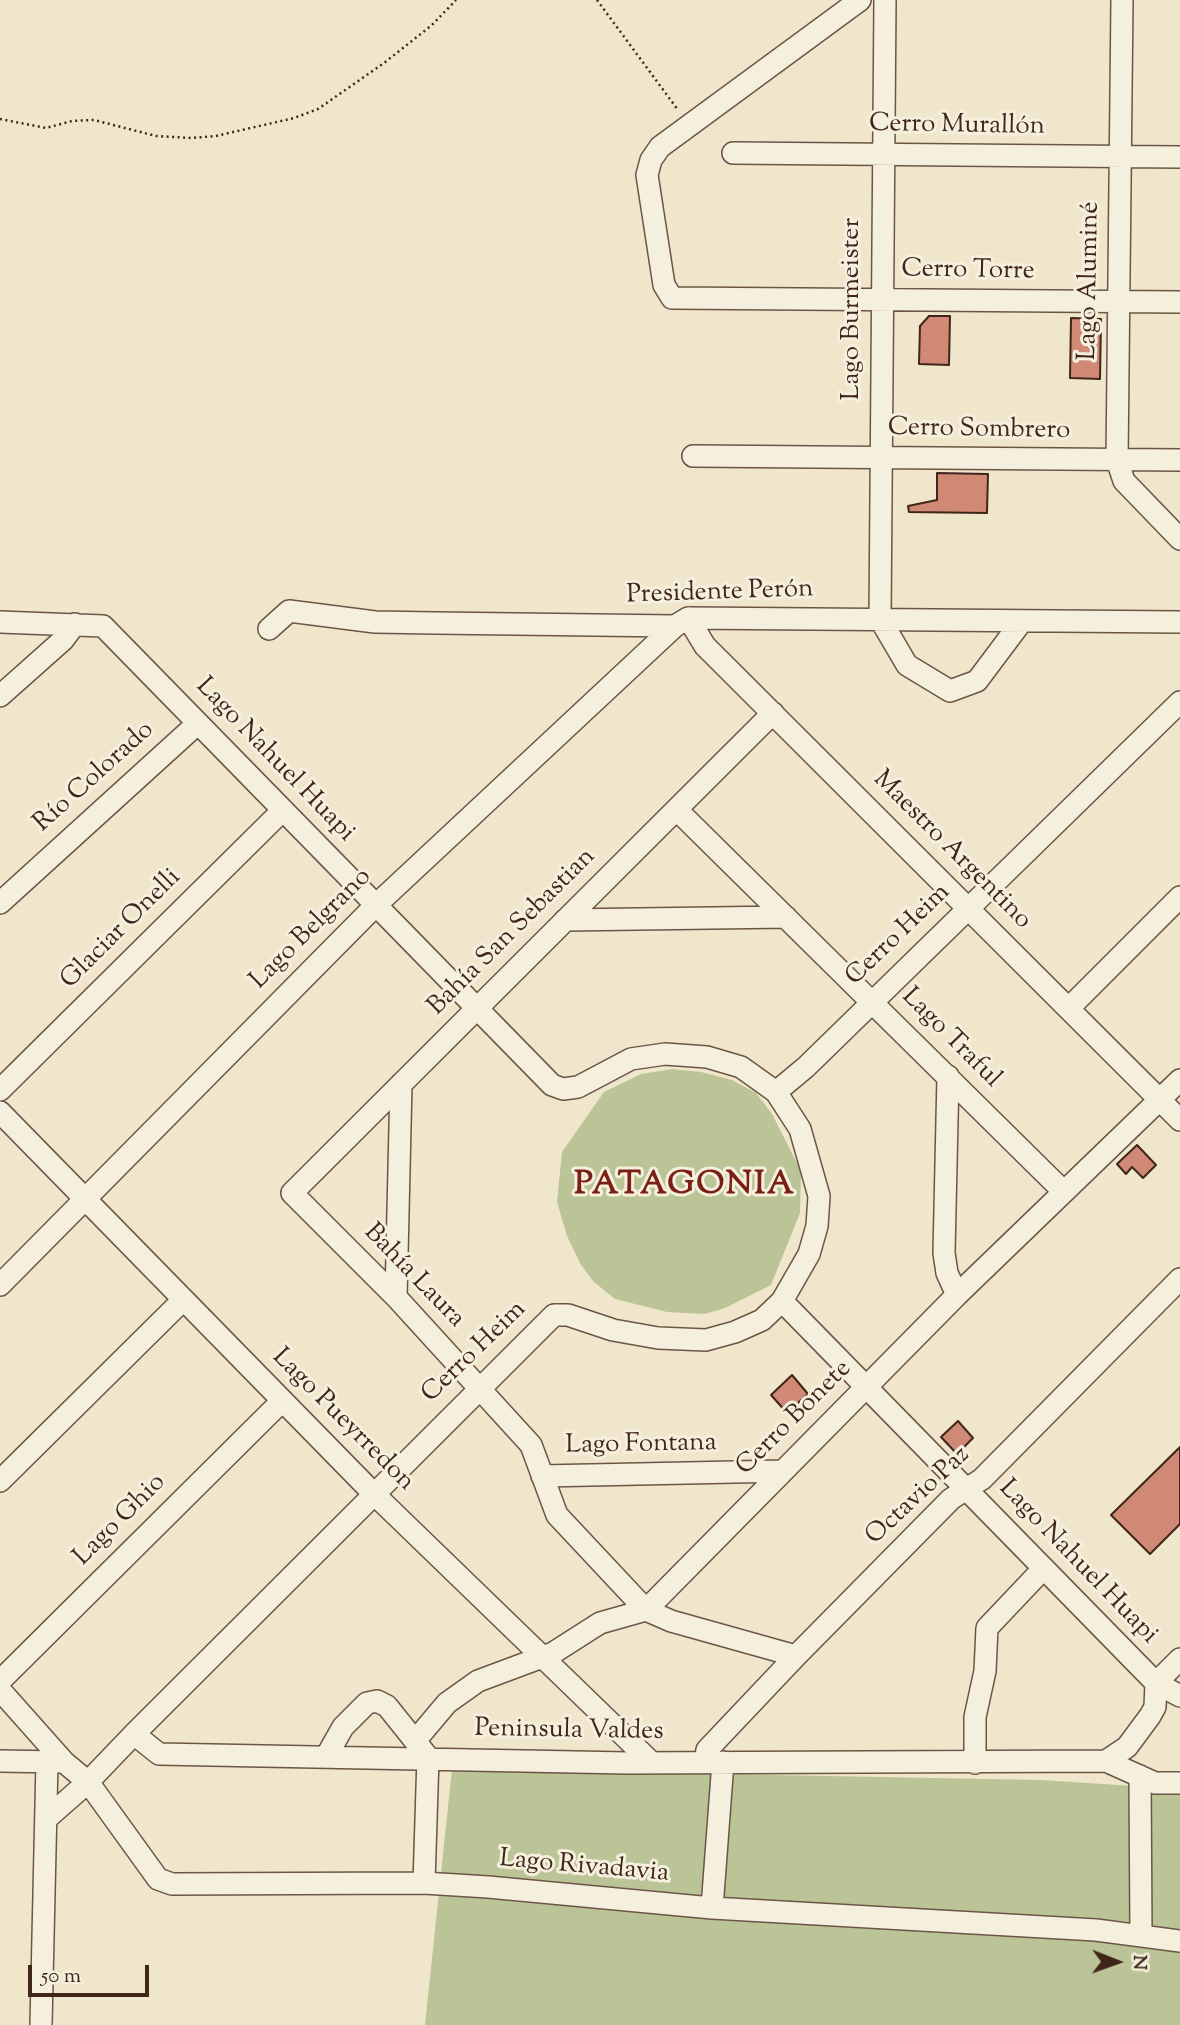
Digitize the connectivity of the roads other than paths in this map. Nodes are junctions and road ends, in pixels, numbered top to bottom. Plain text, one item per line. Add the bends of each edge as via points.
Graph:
1 (860, 0) edge
2 (885, 0) edge
3 (1122, 0) edge
4 (733, 153) dead end
5 (884, 154) junction
6 (1120, 156) junction
7 (1180, 157) edge
8 (883, 300) junction
9 (1119, 302) junction
10 (1180, 302) edge
11 (693, 456) dead end
12 (881, 458) junction
13 (1117, 460) junction
14 (1180, 460) edge
15 (1180, 539) edge
16 (880, 620) junction
17 (1022, 621) junction
18 (0, 622) edge
19 (681, 622) junction
20 (1180, 622) edge
21 (75, 624) junction
22 (269, 629) dead end
23 (0, 696) edge
24 (1180, 702) edge
25 (773, 713) junction
26 (197, 723) junction
27 (283, 810) junction
28 (677, 810) junction
29 (1180, 897) edge
30 (0, 903) edge
31 (376, 905) junction
32 (969, 907) junction
33 (786, 917) junction
34 (565, 920) junction
35 (871, 1000) junction
36 (475, 1007) junction
37 (1069, 1008) junction
38 (948, 1076) junction
39 (1180, 1080) edge
40 (401, 1084) junction
41 (552, 1085) joint
42 (0, 1090) edge
43 (776, 1092) junction
44 (1160, 1100) junction
45 (0, 1112) edge
46 (1180, 1120) edge
47 (1063, 1191) junction
48 (292, 1193) joint
49 (85, 1199) junction
50 (1180, 1279) edge
51 (0, 1285) edge
52 (957, 1295) junction
53 (396, 1297) junction
54 (183, 1300) junction
55 (782, 1301) junction
56 (866, 1387) junction
57 (479, 1388) junction
58 (282, 1401) junction
59 (783, 1471) junction
60 (542, 1476) junction
61 (0, 1481) edge
62 (965, 1489) junction
63 (373, 1493) junction
64 (1042, 1570) junction
65 (646, 1609) junction
66 (542, 1656) junction
67 (796, 1656) junction
68 (1180, 1659) edge
69 (0, 1681) edge
70 (1156, 1683) junction
71 (0, 1690) edge
72 (1180, 1696) edge
73 (134, 1734) junction
74 (421, 1749) junction
75 (326, 1757) junction
76 (0, 1761) edge
77 (56, 1762) junction
78 (651, 1762) junction
79 (714, 1762) junction
80 (1106, 1762) junction
81 (975, 1763) junction
82 (1140, 1776) junction
83 (88, 1782) junction
84 (1180, 1783) edge
85 (46, 1819) junction
86 (424, 1883) junction
87 (712, 1908) junction
88 (1141, 1935) junction
89 (1180, 1941) edge
90 (41, 2025) edge

1 - 8 street, Cerro Torre via 660,147 647,175 663,285 672,298
2 - 5 street, Lago Burmeister
3 - 6 street, Lago Aluminé
4 - 5 street, Cerro Murallón
5 - 6 street, Cerro Murallón
5 - 8 street, Lago Burmeister
6 - 7 street, Cerro Murallón
6 - 9 street, Lago Aluminé
8 - 9 street, Cerro Torre
8 - 12 street, Lago Burmeister
9 - 10 street, Cerro Torre
9 - 13 street, Lago Aluminé
11 - 12 street, Cerro Sombrero
12 - 13 street, Cerro Sombrero
12 - 16 street, Lago Burmeister
13 - 14 street, Cerro Sombrero
13 - 15 street, Lago Aluminé via 1124,481
16 - 17 street, Presidente Perón
16 - 17 street via 907,665 950,691 977,681
16 - 19 street, Presidente Perón
17 - 20 street, Presidente Perón
18 - 21 street
19 - 22 street, Presidente Perón via 375,622 289,611
19 - 25 street, Maestro Argentino
19 - 31 street, Lago Belgrano
21 - 23 street
21 - 26 street, Lago Nahuel Huapi via 103,626
24 - 32 street, Cerro Heim
25 - 28 street, Bahía San Sebastian
25 - 32 street, Maestro Argentino
26 - 27 street, Lago Nahuel Huapi
26 - 30 street, Río Colorado
27 - 31 street, Lago Nahuel Huapi
27 - 42 street, Glaciar Onelli
28 - 33 street, Lago Traful
28 - 34 street, Bahía San Sebastian
29 - 37 street
31 - 36 street, Lago Nahuel Huapi
31 - 49 street, Lago Belgrano
32 - 35 street, Cerro Heim
32 - 37 street, Maestro Argentino
33 - 34 street
33 - 35 street, Lago Traful
34 - 36 street, Bahía San Sebastian
35 - 38 street, Lago Traful
35 - 43 street, Cerro Heim
36 - 40 street, Bahía San Sebastian
36 - 41 street, Lago Nahuel Huapi
37 - 44 street, Maestro Argentino
38 - 47 street, Lago Traful
38 - 52 street via 944,1253
39 - 44 street, Cerro Bonete
40 - 48 street, Bahía San Sebastian
40 - 53 street
41 - 43 street, Cerro Heim via 578,1087 631,1059 665,1054 707,1057 741,1067
43 - 55 street, Cerro Heim via 800,1129 819,1196 809,1254
44 - 46 street, Maestro Argentino
44 - 47 street, Cerro Bonete
45 - 49 street, Lago Pueyrredon
47 - 52 street, Cerro Bonete
48 - 53 street, Bahía Laura
49 - 51 street, Lago Belgrano
49 - 54 street, Lago Pueyrredon
50 - 62 street, Octavio Paz via 982,1479
52 - 56 street, Cerro Bonete
53 - 57 street, Bahía Laura
54 - 58 street, Lago Pueyrredon
54 - 61 street
55 - 56 street, Lago Nahuel Huapi
55 - 57 street, Cerro Heim via 762,1320 706,1339 613,1331 568,1315 554,1315
56 - 59 street, Cerro Bonete
56 - 62 street, Lago Nahuel Huapi
57 - 60 street, Bahía Laura via 531,1445
57 - 63 street, Cerro Heim
58 - 63 street, Lago Pueyrredon
58 - 69 street, Lago Ghio
59 - 60 street, Lago Fontana
59 - 65 street, Cerro Bonete
60 - 65 street, Bahía Laura via 557,1515
62 - 64 street, Lago Nahuel Huapi
62 - 67 street, Octavio Paz
63 - 66 street, Lago Pueyrredon
63 - 73 street, Cerro Heim
64 - 70 street, Lago Nahuel Huapi
64 - 81 street via 987,1628 985,1671 975,1717
65 - 66 street, Cerro Bonete via 600,1623
65 - 67 street, Bahía Laura
66 - 74 street, Cerro Bonete via 478,1681 447,1703
66 - 78 street, Lago Pueyrredon
67 - 79 street, Octavio Paz via 707,1750
68 - 70 street
70 - 72 street
70 - 80 street via 1150,1716 1127,1747
71 - 77 street
73 - 75 street, Peninsula Valdes via 159,1754
73 - 83 street
74 - 75 street, Peninsula Valdes
74 - 75 street via 377,1700 367,1703 343,1727
74 - 78 street, Peninsula Valdes
74 - 86 street
76 - 77 street
77 - 83 street
77 - 85 street
78 - 79 street, Peninsula Valdes
79 - 81 street, Peninsula Valdes
79 - 87 street
80 - 81 street, Peninsula Valdes
80 - 82 street, Peninsula Valdes
82 - 84 street, Peninsula Valdes via 1155,1783
82 - 88 street
83 - 85 street
83 - 86 street, Lago Rivadavia via 158,1879 172,1884
85 - 90 street
86 - 87 street, Lago Rivadavia
87 - 88 street, Lago Rivadavia
88 - 89 street, Lago Rivadavia

